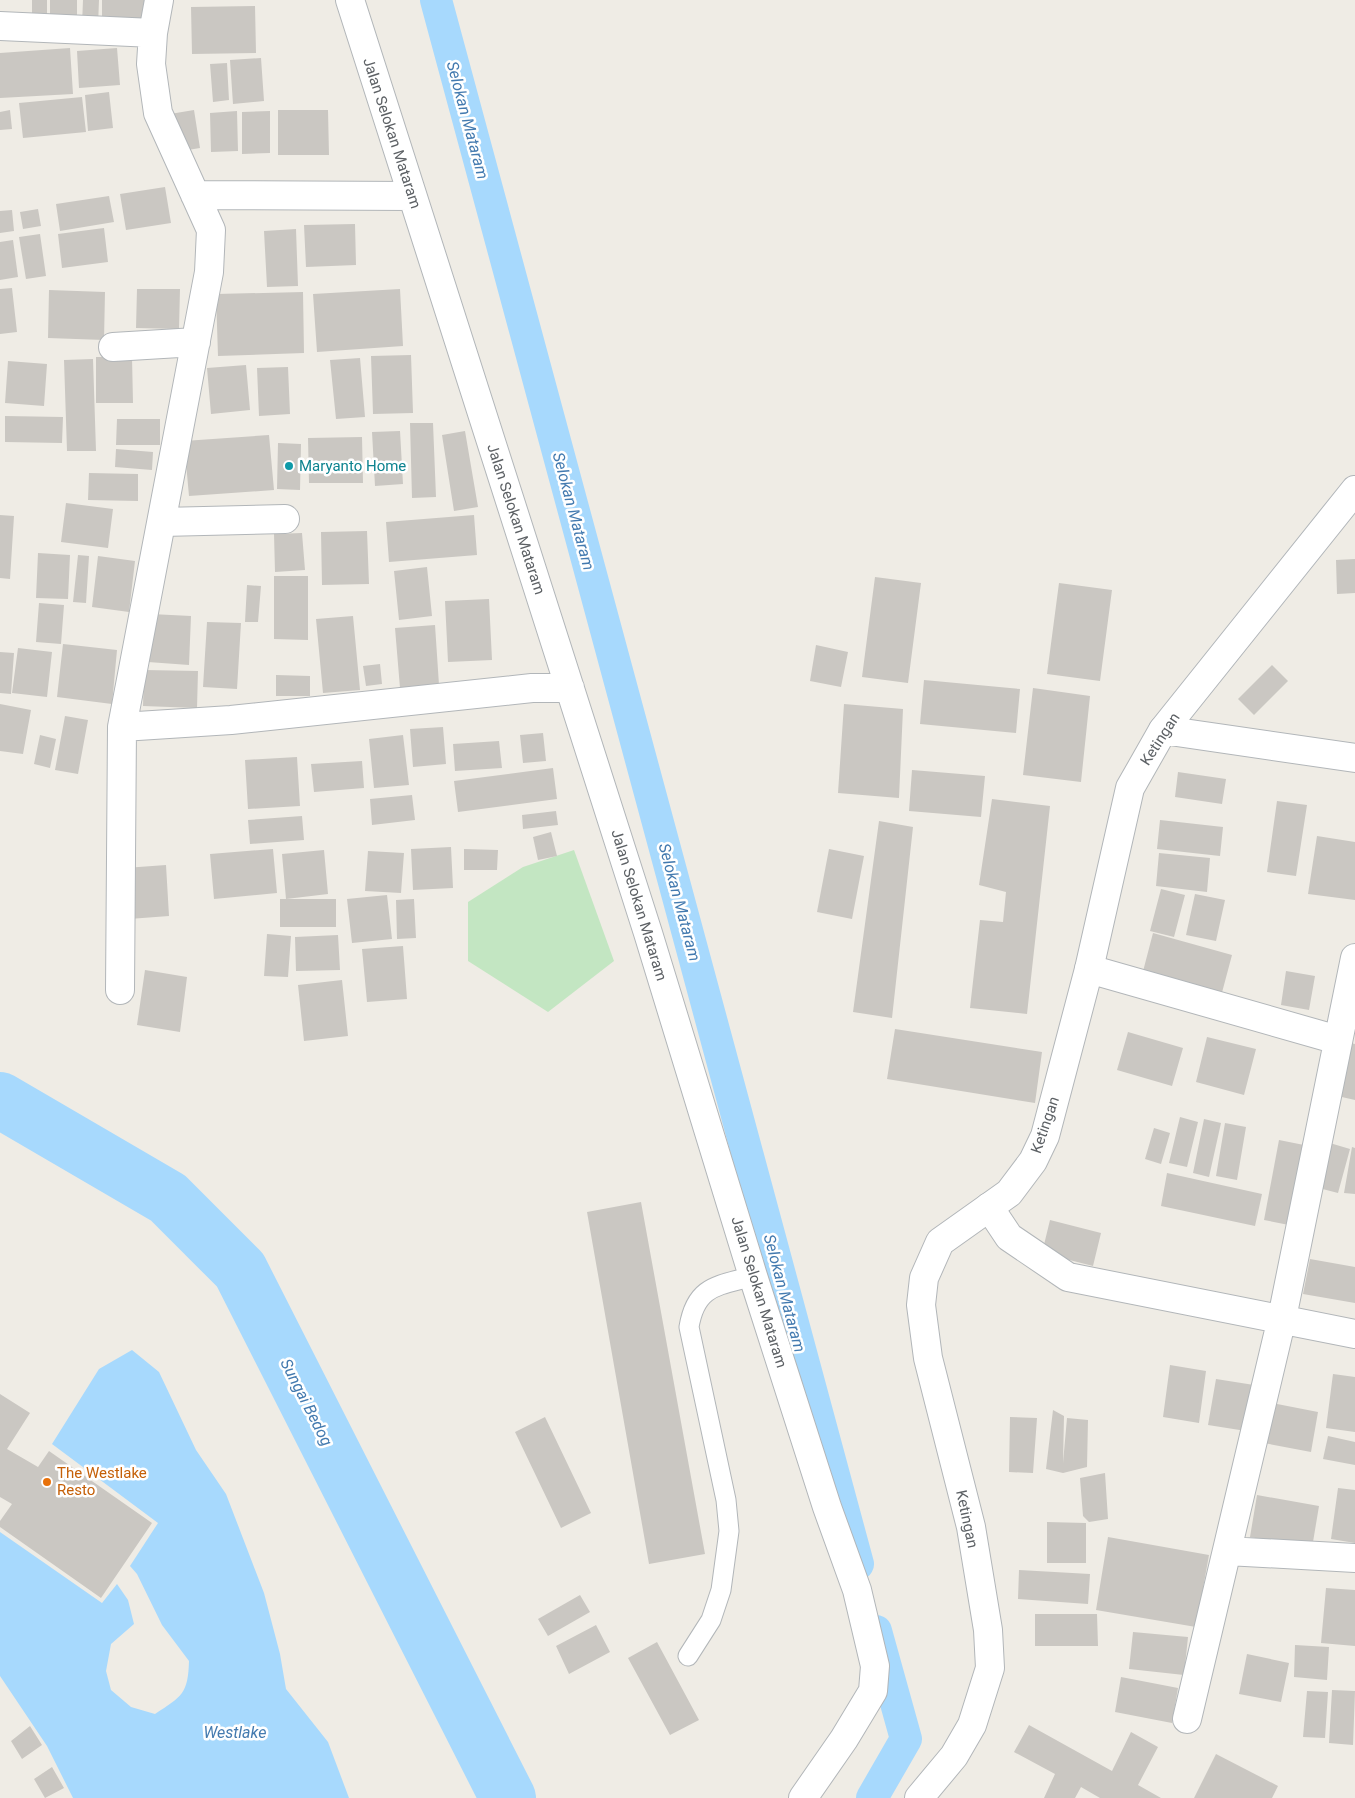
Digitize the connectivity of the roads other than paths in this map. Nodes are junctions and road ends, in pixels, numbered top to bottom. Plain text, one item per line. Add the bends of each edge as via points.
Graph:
1 (159, 0) edge
2 (350, 0) edge
3 (0, 26) edge
4 (153, 33) junction
5 (195, 195) junction
6 (412, 196) junction
7 (196, 342) junction
8 (113, 347) dead end
9 (1355, 490) edge
10 (285, 519) dead end
11 (162, 522) junction
12 (570, 688) junction
13 (122, 727) junction
14 (1162, 730) junction
15 (1355, 758) edge
16 (1088, 969) junction
17 (1354, 969) edge
18 (120, 990) dead end
19 (1338, 1040) junction
20 (989, 1207) junction
21 (753, 1276) junction
22 (1282, 1318) junction
23 (1355, 1334) edge
24 (1228, 1551) junction
25 (1355, 1558) edge
26 (688, 1656) dead end
27 (1186, 1720) dead end
28 (803, 1798) edge
29 (919, 1798) edge

1 - 4 street
2 - 6 street, Jalan Selokan Mataram
3 - 4 street
4 - 5 street via 151,64 158,113
5 - 6 street
5 - 7 street via 212,230 209,272
6 - 12 street, Jalan Selokan Mataram
7 - 8 street
7 - 11 street
9 - 14 street, Ketingan
10 - 11 street
11 - 13 street
12 - 13 street via 532,688 231,720
12 - 21 street, Jalan Selokan Mataram
13 - 18 street
14 - 15 street
14 - 16 street, Ketingan via 1130,788
16 - 19 street
16 - 20 street, Ketingan via 1045,1136 1020,1180 1009,1193
17 - 19 street
19 - 22 street
20 - 22 street via 1008,1237 1068,1277
20 - 29 street, Ketingan via 940,1242 924,1278 921,1305 928,1358 970,1527 988,1630 990,1668 972,1725 954,1756
21 - 26 lane via 714,1288 700,1296 690,1318 689,1327 726,1500 729,1531 721,1590 711,1620
21 - 28 street, Jalan Selokan Mataram via 857,1590 875,1666 873,1691
22 - 23 street
22 - 24 street
24 - 25 street
24 - 27 street

